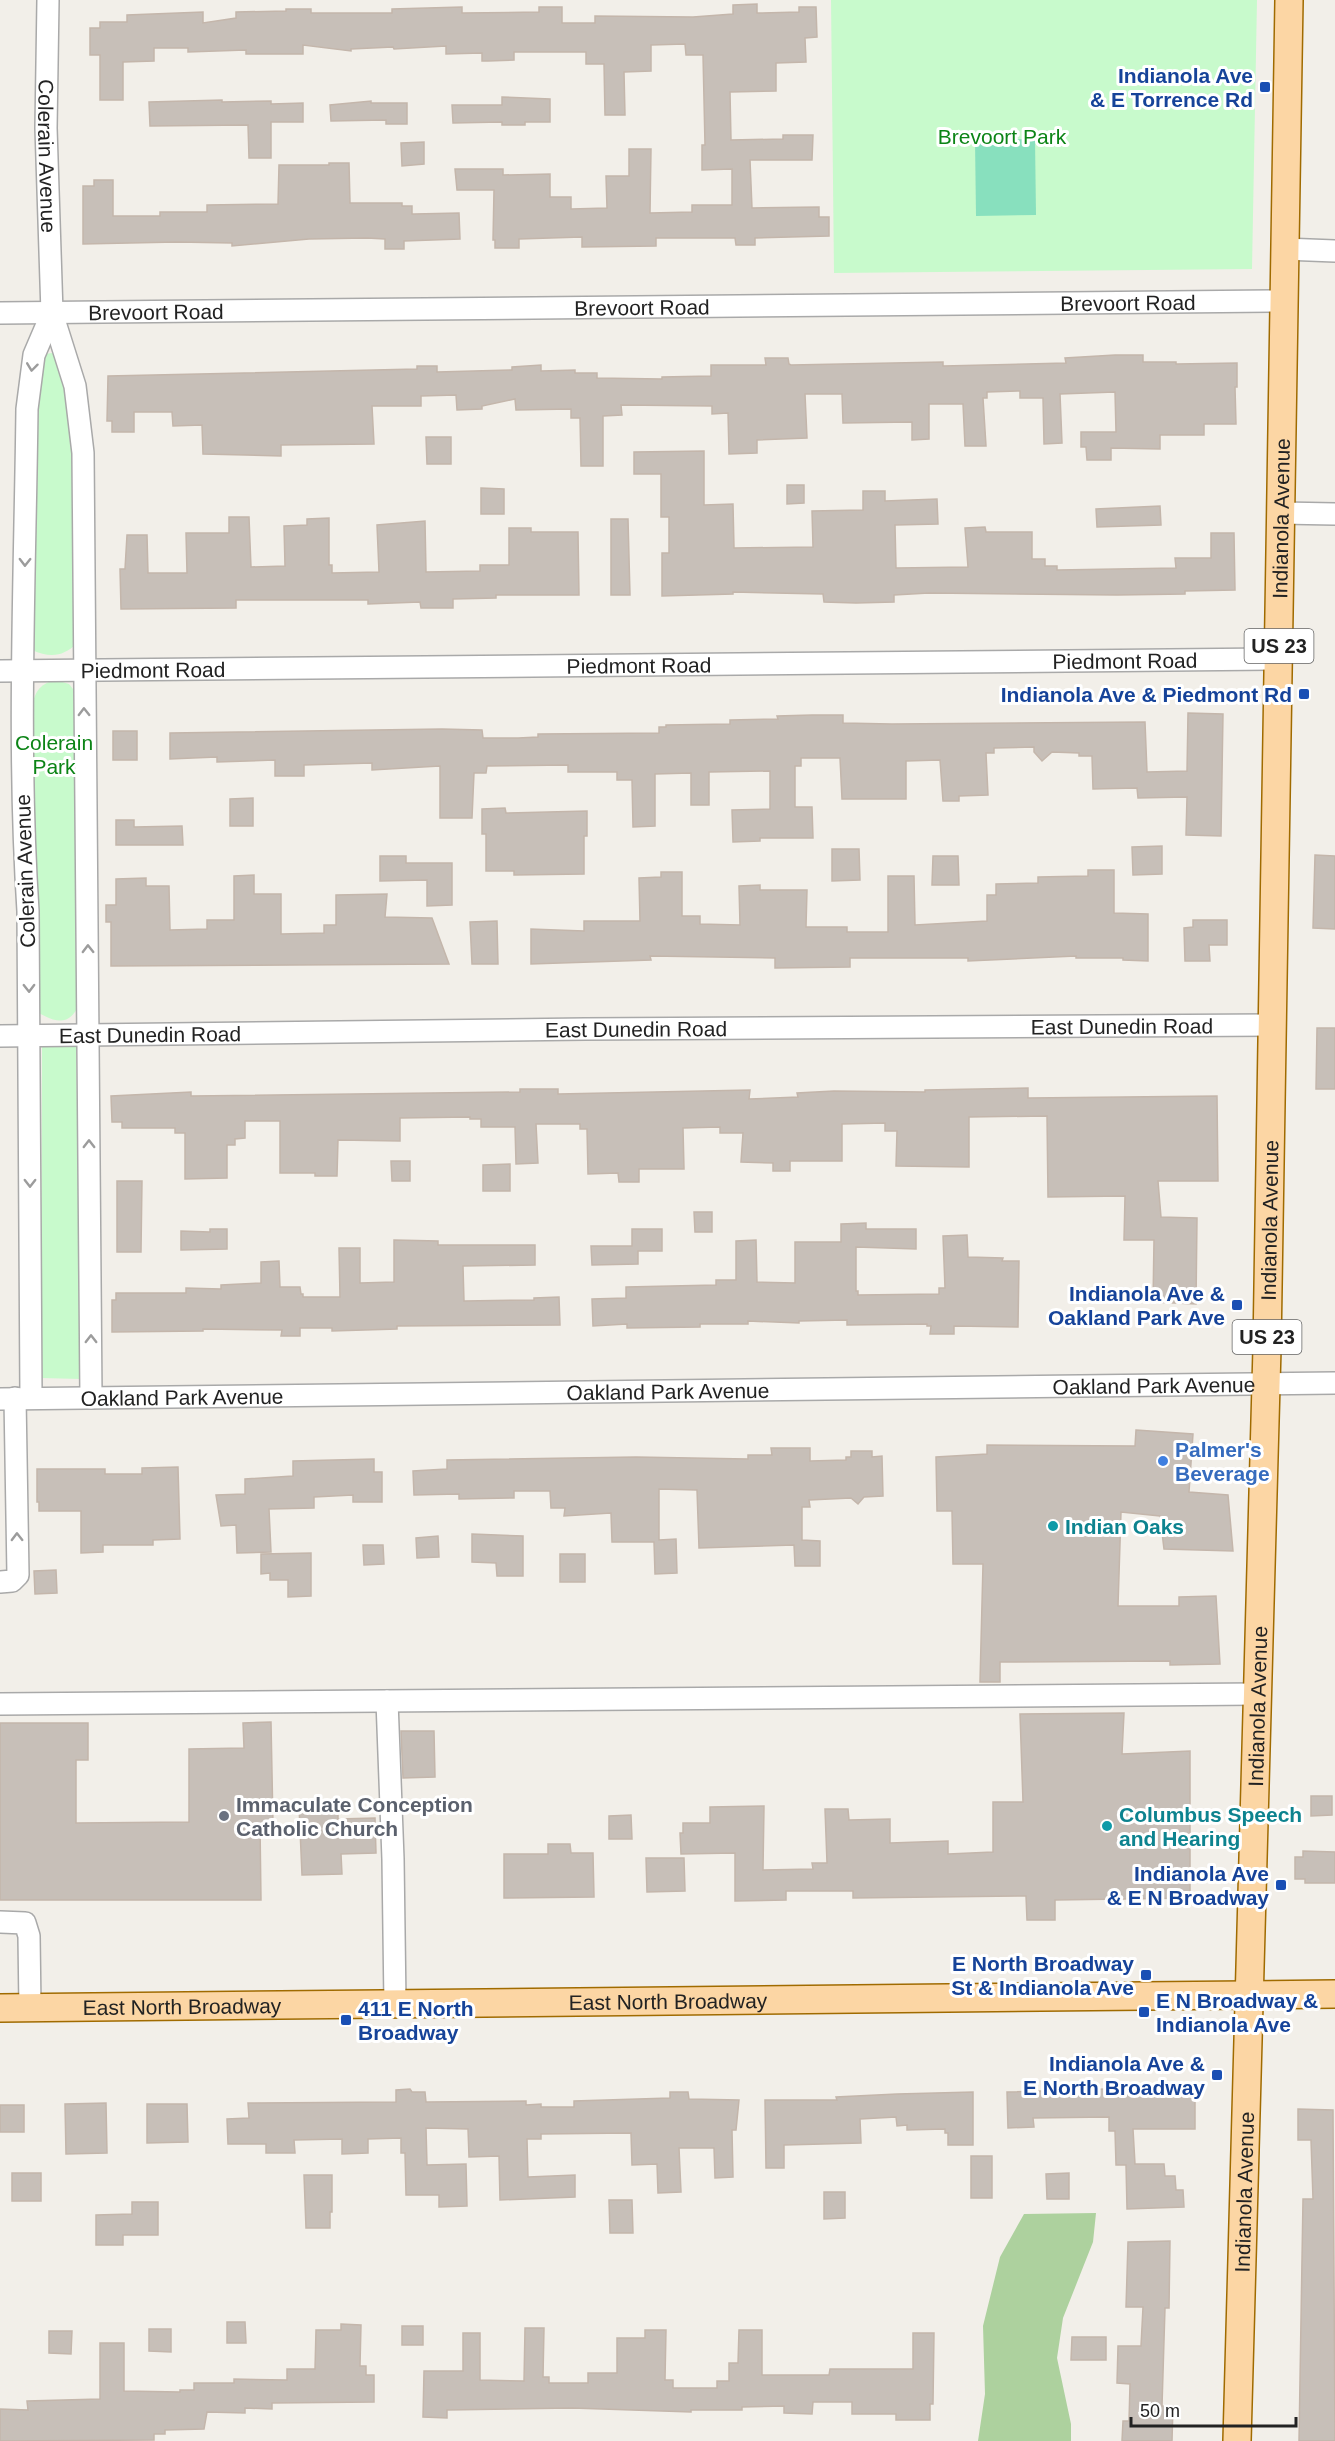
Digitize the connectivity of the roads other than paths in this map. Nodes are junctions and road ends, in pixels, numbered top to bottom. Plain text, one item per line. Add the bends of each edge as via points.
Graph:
1 (48, 0) edge
2 (1289, 0) edge
3 (1284, 249) junction
4 (1335, 251) edge
5 (1283, 301) junction
6 (0, 313) edge
7 (52, 313) junction
8 (1281, 513) junction
9 (1335, 514) edge
10 (1279, 659) junction
11 (84, 670) junction
12 (0, 671) edge
13 (24, 671) junction
14 (1272, 1025) junction
15 (89, 1034) junction
16 (0, 1036) edge
17 (29, 1036) junction
18 (1266, 1383) junction
19 (1335, 1383) edge
20 (15, 1398) edge
21 (91, 1398) junction
22 (0, 1582) edge
23 (1258, 1694) junction
24 (387, 1701) junction
25 (0, 1704) edge
26 (0, 1922) edge
27 (1335, 1994) edge
28 (1250, 1995) junction
29 (395, 2004) junction
30 (0, 2008) edge
31 (30, 2008) junction
32 (1237, 2441) edge

1 - 7 street, Colerain Avenue via 46,128
2 - 3 main road, Indianola Avenue / US 23
3 - 4 street
3 - 5 main road, Indianola Avenue / US 23
5 - 7 street, Brevoort Road
5 - 8 main road, Indianola Avenue / US 23
6 - 7 street, Brevoort Road
7 - 11 street, Colerain Avenue via 75,386 82,453
7 -> 13 street, Colerain Avenue via 34,355 27,409
8 - 9 street
8 - 10 main road, Indianola Avenue / US 23
10 - 11 street, Piedmont Road
10 - 14 main road, Indianola Avenue / US 23
11 - 13 street, Piedmont Road
15 -> 11 street, Colerain Avenue
12 - 13 street, Piedmont Road
13 -> 17 street, Colerain Avenue via 22,775
14 - 15 street, East Dunedin Road
14 - 18 main road, Indianola Avenue / US 23
15 - 17 street, East Dunedin Road
21 -> 15 street, Colerain Avenue
16 - 17 street, East Dunedin Road
17 -> 20 street, Colerain Avenue
18 - 19 street, Oakland Park Avenue
18 - 21 street, Oakland Park Avenue
18 - 23 main road, Indianola Avenue / US 23
20 - 21 street, Oakland Park Avenue
22 -> 20 street, Colerain Avenue via 12,1581 18,1575
23 - 24 street
23 - 28 main road, Indianola Avenue / US 23
24 - 25 street
24 - 29 street
26 - 31 street via 25,1923 29,1936
27 - 28 main road, East North Broadway
28 - 29 main road, East North Broadway
28 - 32 main road, Indianola Avenue / US 23
29 - 31 main road, East North Broadway
30 - 31 main road, East North Broadway

